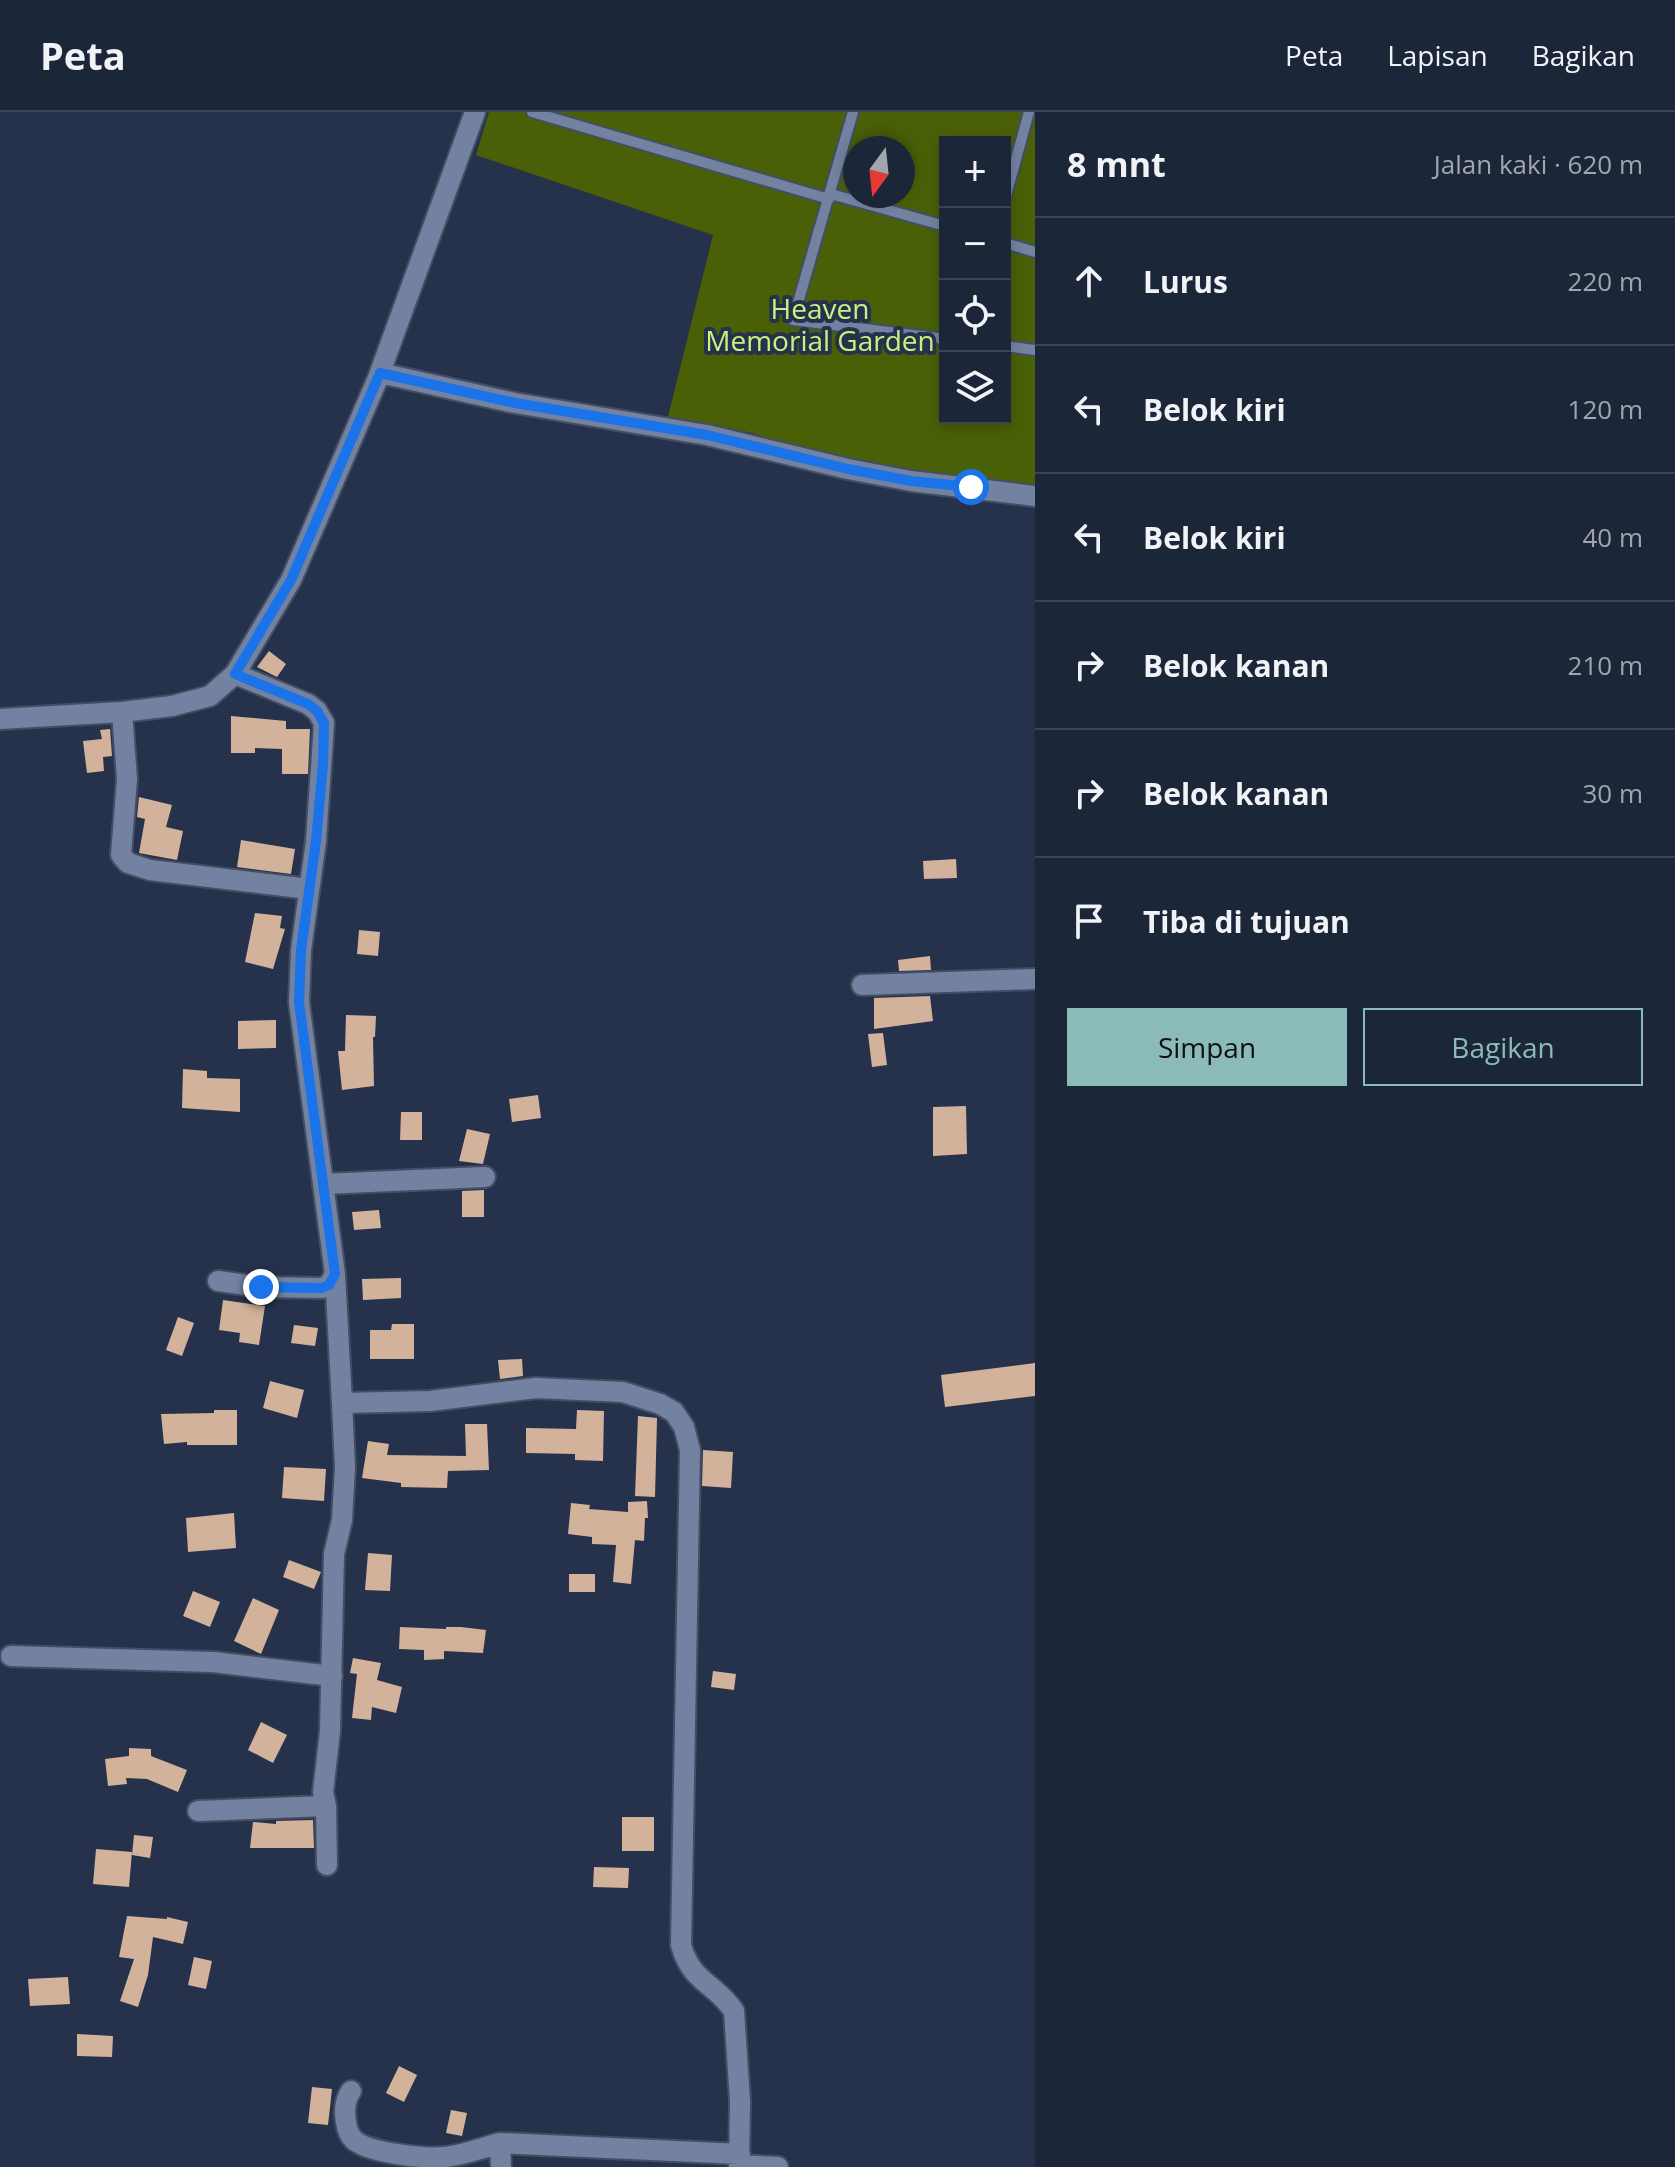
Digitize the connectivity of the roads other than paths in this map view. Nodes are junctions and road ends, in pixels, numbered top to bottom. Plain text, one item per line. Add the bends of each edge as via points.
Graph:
1 (475, 112) edge
2 (532, 112) edge
3 (853, 112) edge
4 (1029, 112) edge
5 (1011, 177) edge
6 (830, 196) junction
7 (939, 224) edge
8 (1011, 245) edge
9 (1035, 252) edge
10 (939, 338) edge
11 (1011, 347) edge
12 (1035, 350) edge
13 (380, 373) junction
14 (1035, 496) edge
15 (235, 674) junction
16 (122, 712) junction
17 (0, 719) edge
18 (309, 889) junction
19 (1035, 979) edge
20 (862, 985) dead end
21 (485, 1177) dead end
22 (323, 1184) junction
23 (335, 1274) junction
24 (218, 1281) dead end
25 (342, 1403) junction
26 (11, 1656) dead end
27 (332, 1676) junction
28 (326, 1806) junction
29 (198, 1811) dead end
30 (327, 1865) dead end
31 (351, 2091) dead end
32 (500, 2143) junction
33 (739, 2162) edge
34 (501, 2167) edge
35 (778, 2167) edge

1 - 13 street
2 - 6 lane
3 - 6 lane
4 - 5 lane
6 - 7 lane
6 - 10 lane via 793,320
8 - 9 lane
11 - 12 lane
13 - 14 street via 515,403 707,435 911,481
13 - 15 street via 291,580
15 - 16 street via 210,696
15 - 18 street via 308,704 324,723
16 - 17 street
16 - 18 street via 127,779 121,855 128,863
18 - 22 street via 299,1002
19 - 20 street
21 - 22 street
22 - 23 street
23 - 24 street via 322,1288
23 - 25 street
25 - 27 street via 345,1467 334,1554
25 - 33 street via 430,1401 536,1388 623,1392 674,1412 684,1427 690,1450 690,1504 681,1945 692,1972 734,2011
26 - 27 street via 213,1662
27 - 28 street
28 - 29 street
28 - 30 street
31 - 32 street via 346,2126 362,2145 433,2158
32 - 33 street
32 - 34 street
33 - 35 street

